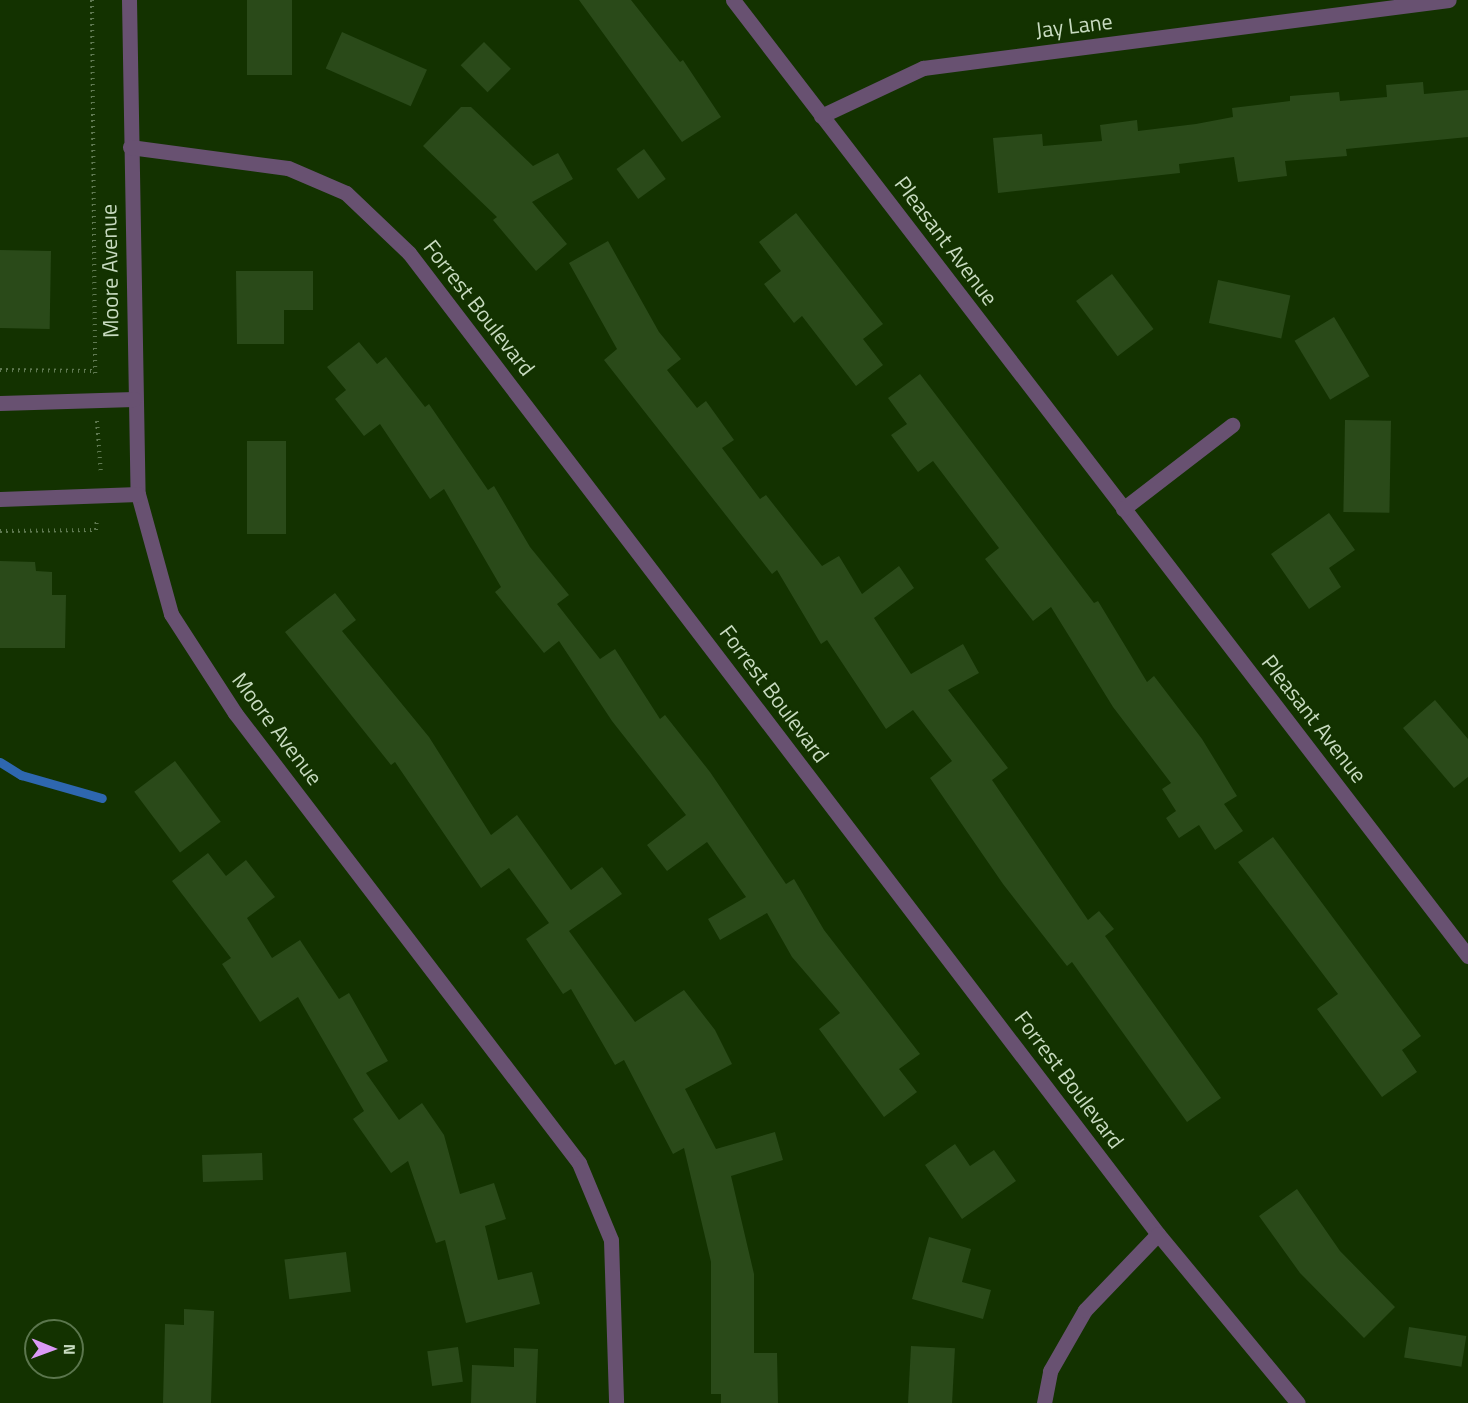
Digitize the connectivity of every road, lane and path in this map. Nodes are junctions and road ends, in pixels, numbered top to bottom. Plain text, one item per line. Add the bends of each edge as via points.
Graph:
1 (92, 0) edge
2 (129, 0) edge
3 (733, 0) edge
4 (1449, 0) edge
5 (821, 116) junction
6 (130, 147) junction
7 (0, 370) edge
8 (134, 399) junction
9 (0, 403) edge
10 (1232, 425) dead end
11 (138, 494) junction
12 (0, 500) edge
13 (1124, 509) junction
14 (1468, 956) edge
15 (1158, 1234) junction
16 (616, 1403) edge
17 (1044, 1403) edge
18 (1298, 1403) edge

1 - 7 path via 95,371
2 - 6 street, Moore Avenue
3 - 5 street, Pleasant Avenue
4 - 5 street, Jay Lane via 923,68
5 - 13 street, Pleasant Avenue
6 - 8 street, Moore Avenue
6 - 15 street, Forrest Boulevard via 288,168 346,193 409,253
8 - 9 street
8 - 11 street, Moore Avenue
10 - 13 street
11 - 12 street
11 - 16 street, Moore Avenue via 171,614 198,661 579,1163 611,1240
13 - 14 street, Pleasant Avenue
15 - 17 street via 1085,1310 1050,1371
15 - 18 street, Forrest Boulevard

